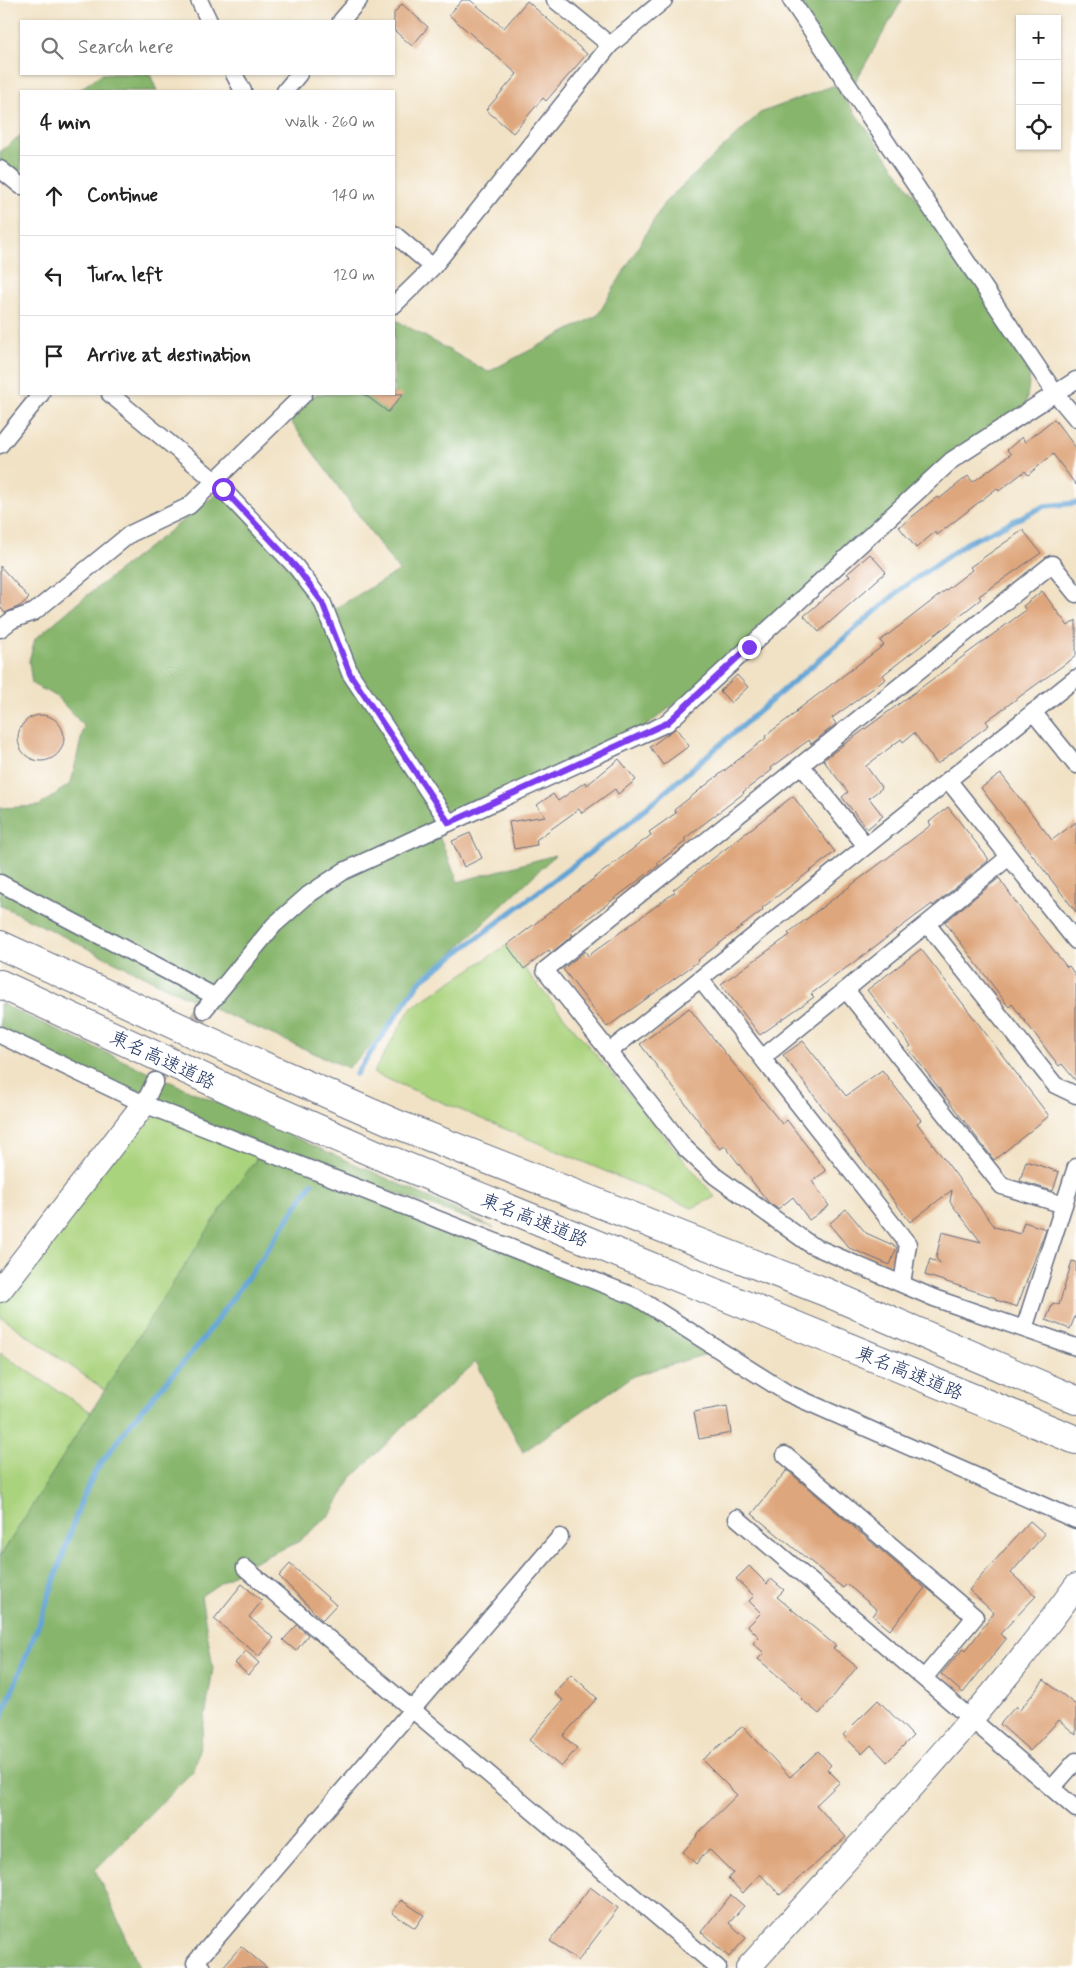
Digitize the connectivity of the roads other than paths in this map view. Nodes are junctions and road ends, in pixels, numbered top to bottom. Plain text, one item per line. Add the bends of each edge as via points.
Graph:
1 (199, 0) edge
2 (359, 0) edge
3 (555, 0) edge
4 (664, 0) edge
5 (791, 0) edge
6 (209, 20) edge
7 (342, 20) edge
8 (610, 45) junction
9 (235, 75) edge
10 (298, 75) edge
11 (242, 90) edge
12 (286, 90) edge
13 (0, 169) edge
14 (20, 185) edge
15 (395, 235) edge
16 (433, 267) junction
17 (395, 304) edge
18 (1076, 380) edge
19 (1055, 393) junction
20 (40, 395) edge
21 (111, 395) edge
22 (303, 395) edge
23 (1076, 418) edge
24 (0, 445) edge
25 (215, 481) junction
26 (1076, 594) edge
27 (0, 629) edge
28 (1076, 678) edge
29 (1033, 712) junction
30 (801, 765) junction
31 (1076, 765) edge
32 (948, 780) junction
33 (449, 823) junction
34 (866, 846) junction
35 (1009, 857) junction
36 (0, 883) edge
37 (927, 924) junction
38 (1076, 941) edge
39 (0, 945) edge
40 (700, 979) junction
41 (0, 984) edge
42 (846, 990) junction
43 (216, 997) junction
44 (204, 1010) tunnel mouth
45 (0, 1035) edge
46 (610, 1052) junction
47 (762, 1058) junction
48 (155, 1081) tunnel mouth
49 (1076, 1095) edge
50 (144, 1104) junction
51 (1076, 1168) edge
52 (1064, 1205) junction
53 (902, 1284) junction
54 (0, 1290) edge
55 (828, 1293) junction
56 (1024, 1329) junction
57 (1076, 1347) edge
58 (1076, 1388) edge
59 (1076, 1400) edge
60 (1076, 1440) edge
61 (785, 1455) dead end
62 (737, 1518) dead end
63 (1076, 1520) edge
64 (560, 1537) dead end
65 (245, 1568) dead end
66 (1076, 1586) edge
67 (924, 1678) junction
68 (412, 1709) junction
69 (971, 1719) junction
70 (1076, 1761) edge
71 (1052, 1788) junction
72 (1076, 1810) edge
73 (202, 1968) edge
74 (718, 1968) edge
75 (748, 1968) edge

1 - 6 street
2 - 7 street
3 - 8 street
4 - 8 street
5 - 19 street
8 - 16 street
9 - 11 street
10 - 12 street
13 - 14 street
15 - 16 street
16 - 17 street
18 - 19 street
19 - 23 street
19 - 33 street via 952,460 667,723
20 - 24 street
21 - 25 street
22 - 25 street
25 - 27 street via 189,506 130,534 34,612 12,620
25 - 33 street via 296,567 322,602 350,674
26 - 30 street via 1052,564
28 - 29 street
29 - 31 street
29 - 32 street
30 - 34 street
30 - 46 street via 545,970
32 - 34 street
32 - 35 street
33 - 43 street via 344,871 308,895 274,925
34 - 40 street
35 - 37 street
35 - 38 street
36 - 43 street
37 - 42 street
37 - 49 street via 1056,1085
39 - 55 highway, 東名高速道路 via 399,1125
40 - 46 street
40 - 47 street
41 - 60 highway, 東名高速道路 via 250,1100 386,1158
42 - 47 street
42 - 52 street via 1002,1186
43 - 44 street
45 - 50 street
46 - 53 street via 684,1147 714,1176 811,1245
47 - 53 street via 908,1244
48 - 50 street
50 - 54 street
50 - 63 street via 636,1297 787,1393
51 - 52 street
52 - 56 street
53 - 56 street
55 - 58 highway
55 - 59 highway, 東名高速道路
56 - 57 street
61 - 67 street via 975,1617
62 - 67 street
64 - 68 street
65 - 68 street
66 - 69 street
67 - 69 street
68 - 73 street via 196,1963
68 - 74 street
69 - 71 street
69 - 75 street
70 - 71 street
71 - 72 street

